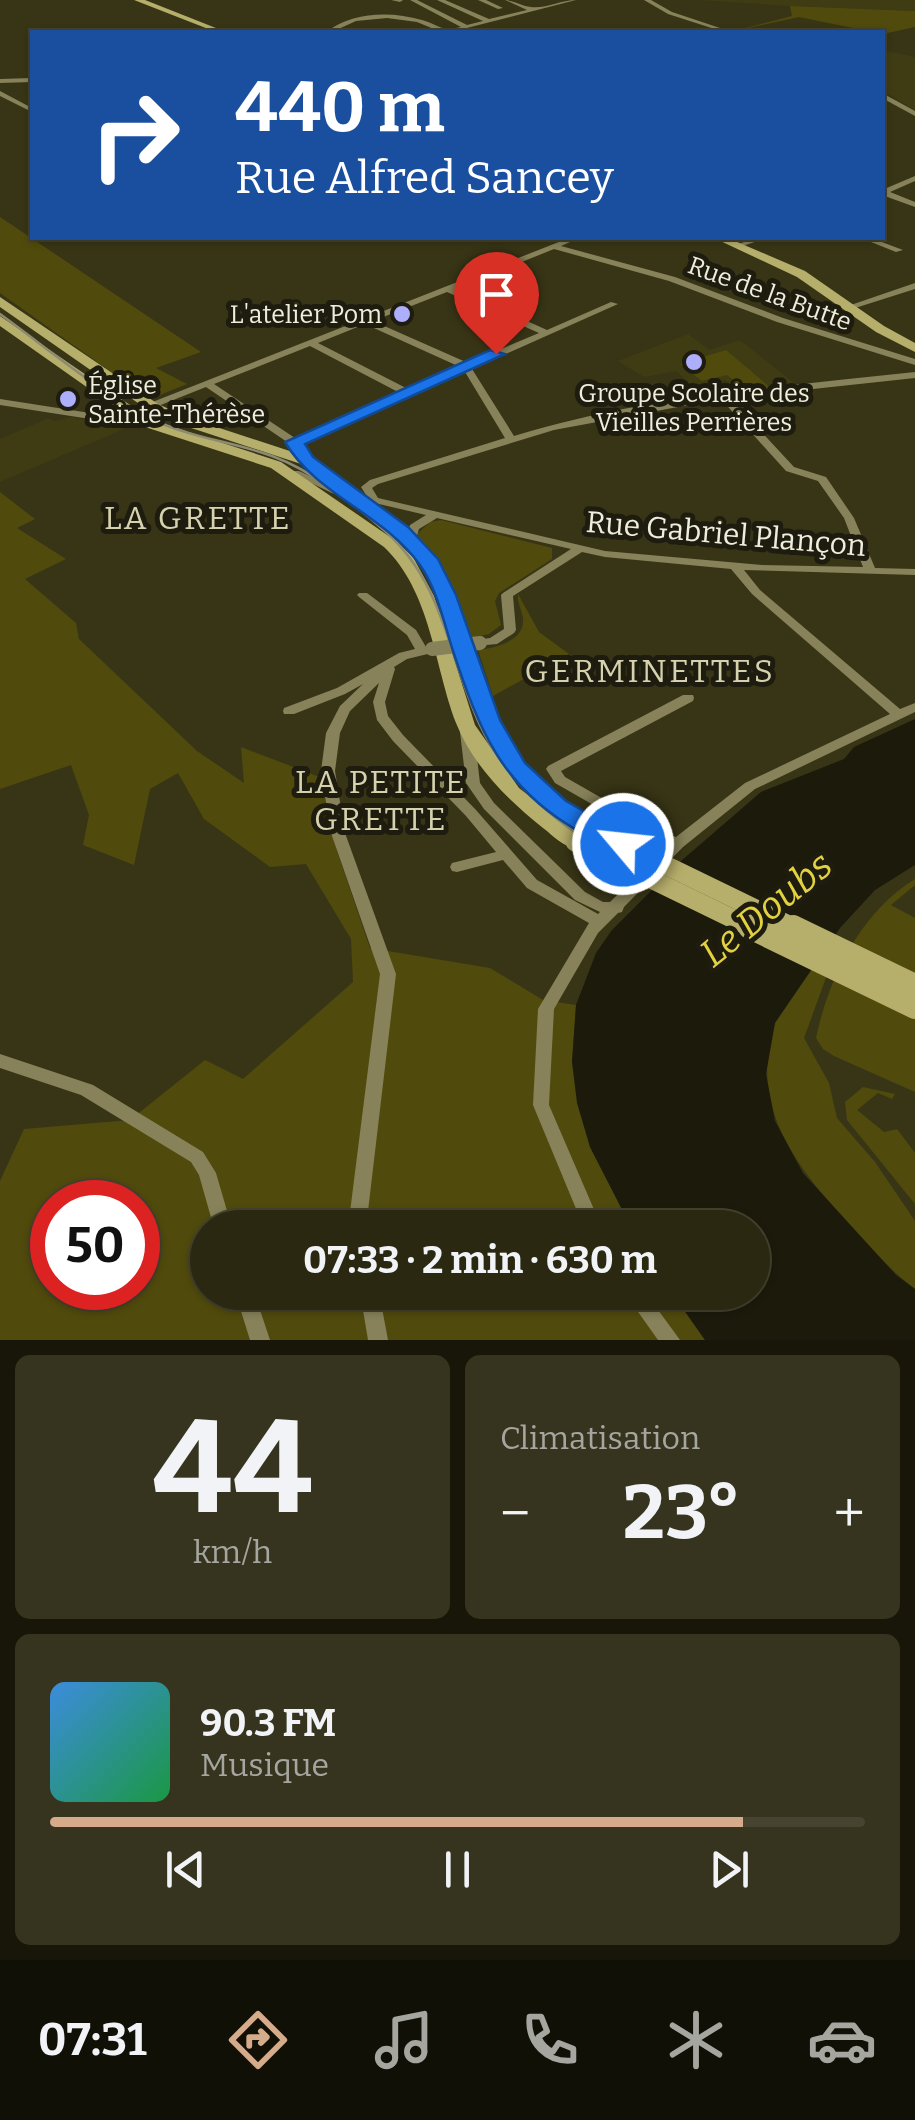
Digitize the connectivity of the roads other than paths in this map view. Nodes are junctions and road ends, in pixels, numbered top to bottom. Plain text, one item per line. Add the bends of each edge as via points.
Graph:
1 (138, 0) edge
2 (413, 0) edge
3 (440, 0) edge
4 (481, 0) edge
5 (508, 0) edge
6 (574, 0) edge
7 (647, 0) edge
8 (500, 8) dead end
9 (662, 8) junction
10 (534, 10) junction
11 (642, 10) dead end
12 (488, 21) junction
13 (466, 27) junction
14 (217, 30) edge
15 (332, 30) edge
16 (440, 30) edge
17 (454, 30) edge
18 (723, 30) edge
19 (30, 80) edge
20 (0, 81) edge
21 (0, 93) edge
22 (885, 97) edge
23 (30, 109) edge
24 (915, 114) edge
25 (915, 178) edge
26 (885, 193) edge
27 (885, 193) edge
28 (915, 205) edge
29 (570, 240) edge
30 (726, 240) edge
31 (756, 240) edge
32 (871, 240) edge
33 (740, 245) junction
34 (554, 246) junction
35 (899, 250) dead end
36 (915, 286) edge
37 (449, 288) junction
38 (0, 301) edge
39 (614, 304) dead end
40 (849, 307) junction
41 (0, 320) edge
42 (367, 322) junction
43 (544, 332) junction
44 (312, 344) junction
45 (915, 348) edge
46 (915, 362) edge
47 (466, 366) junction
48 (915, 375) edge
49 (209, 385) junction
50 (408, 393) junction
51 (724, 396) junction
52 (0, 402) edge
53 (153, 407) junction
54 (133, 414) junction
55 (511, 439) junction
56 (294, 442) junction
57 (306, 461) junction
58 (276, 465) junction
59 (358, 491) junction
60 (433, 510) junction
61 (411, 540) junction
62 (579, 549) junction
63 (734, 566) junction
64 (871, 572) junction
65 (915, 572) edge
66 (364, 596) dead end
67 (427, 649) junction
68 (392, 662) junction
69 (688, 698) dead end
70 (915, 706) edge
71 (289, 711) dead end
72 (898, 714) junction
73 (466, 725) junction
74 (583, 835) junction
75 (676, 846) junction
76 (506, 854) junction
77 (457, 867) dead end
78 (617, 908) junction
79 (601, 923) junction
80 (915, 986) edge
81 (915, 1007) edge
82 (0, 1061) edge
83 (218, 1210) edge
84 (359, 1210) edge
85 (585, 1210) edge
86 (250, 1310) edge
87 (372, 1310) edge
88 (646, 1310) edge
89 (260, 1340) edge
90 (378, 1340) edge
91 (670, 1340) edge

1 - 14 main road
2 - 13 street
3 - 12 street
4 - 8 street
5 - 10 street
6 - 10 street
7 - 9 street
9 - 11 street
9 - 18 street
10 - 12 street
12 - 13 street
13 - 17 street
15 - 16 street via 380,18
19 - 20 street
21 - 23 street
22 - 24 street
25 - 26 street
27 - 28 street
29 - 34 street
30 - 33 main road
31 - 33 street
32 - 35 street
33 - 40 main road
34 - 37 street
34 - 46 street, Rue de la Butte
36 - 40 street
37 - 42 street
37 - 43 street
38 - 53 main road
39 - 43 street
40 - 45 main road
41 - 54 main road
42 - 44 street
42 - 47 street
43 - 47 street
44 - 49 street
44 - 50 street
47 - 50 street
47 - 55 street
48 - 51 street
49 - 53 street
49 - 56 street
50 - 56 street
51 - 55 street
51 - 64 street via 790,468 819,476 849,518
52 - 54 street via 102,418
53 - 54 street
53 - 57 main road
54 - 58 main road
55 - 59 street
56 - 57 street
57 - 59 main road
58 - 59 street, Rue Gabriel Plançon via 316,485
58 - 73 main road via 390,544 414,570
59 - 60 street, Rue Gabriel Plançon
59 - 61 main road
60 - 61 street via 414,527
60 - 62 street, Rue Gabriel Plançon
61 - 74 main road via 438,577 503,749
62 - 63 street, Rue Gabriel Plançon
62 - 67 street, bridge via 508,595 510,630 493,641
63 - 64 street, Rue Gabriel Plançon
63 - 72 street
64 - 65 street, Rue Gabriel Plançon
66 - 67 street
67 - 68 street
68 - 71 street
68 - 76 street via 379,702 382,717
68 - 84 street via 345,708 333,732 328,771 338,833 388,974
69 - 75 street via 554,769 560,780
70 - 72 street
72 - 75 street via 750,786
73 - 74 main road via 512,794 551,827
73 - 78 street via 473,784 488,806 580,896
74 - 80 main road, bridge
74 - 81 main road, bridge
75 - 78 street
76 - 77 street
76 - 79 street via 532,884
78 - 79 street
79 - 85 street via 546,1009 541,1071 540,1105
82 - 83 street via 87,1090 197,1157
86 - 89 street
87 - 90 street
88 - 91 street

